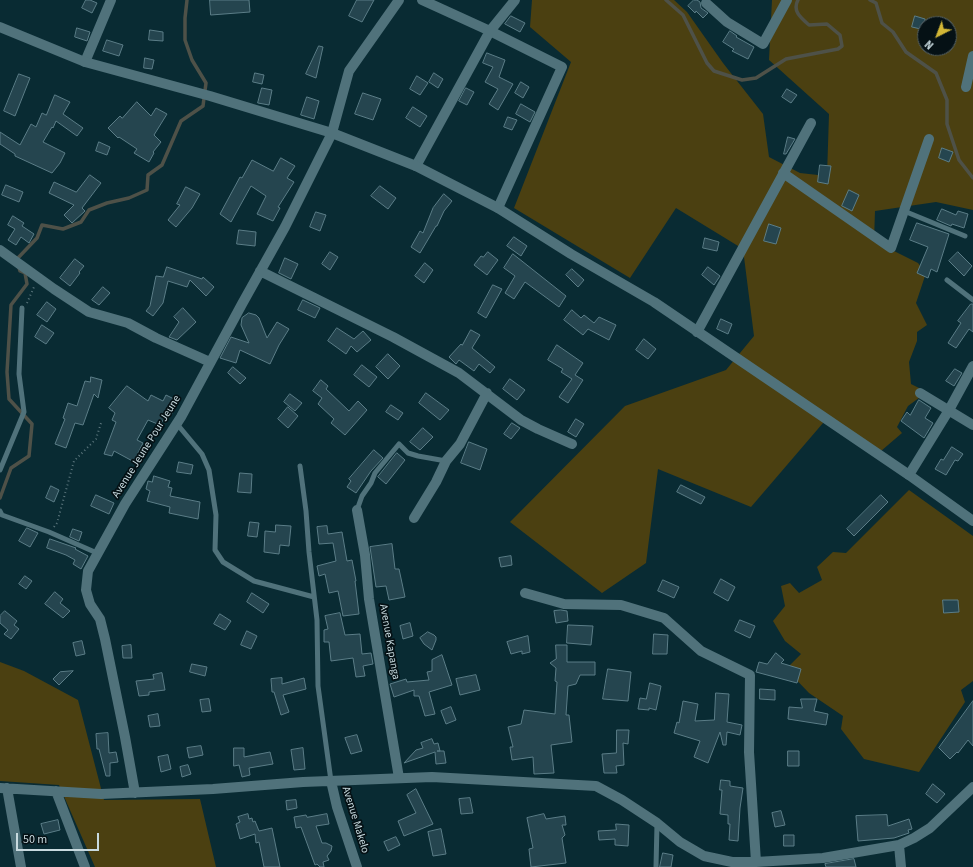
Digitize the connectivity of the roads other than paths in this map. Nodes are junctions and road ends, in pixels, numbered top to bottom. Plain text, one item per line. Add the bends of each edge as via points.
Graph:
1 (111, 0) edge
2 (399, 0) edge
3 (422, 0) edge
4 (515, 0) edge
5 (787, 0) edge
6 (706, 4) dead end
7 (0, 27) edge
8 (490, 31) junction
9 (973, 56) edge
10 (85, 62) junction
11 (966, 87) dead end
12 (811, 123) dead end
13 (332, 133) junction
14 (929, 139) dead end
15 (416, 166) junction
16 (783, 173) junction
17 (498, 208) junction
18 (904, 210) junction
19 (965, 236) dead end
20 (0, 250) edge
21 (260, 271) junction
22 (947, 280) dead end
23 (973, 300) edge
24 (22, 308) road end
25 (697, 332) junction
26 (210, 362) junction
27 (973, 366) edge
28 (487, 393) junction
29 (920, 393) dead end
30 (949, 410) junction
31 (177, 424) junction
32 (973, 426) edge
33 (572, 444) dead end
34 (446, 461) junction
35 (300, 466) dead end
36 (0, 470) edge
37 (909, 475) junction
38 (357, 510) joint
39 (0, 511) edge
40 (414, 518) dead end
41 (973, 521) edge
42 (97, 553) junction
43 (525, 593) dead end
44 (314, 598) junction
45 (399, 778) junction
46 (331, 781) junction
47 (973, 787) edge
48 (4, 788) edge
49 (56, 791) junction
50 (135, 793) junction
51 (657, 823) junction
52 (899, 845) junction
53 (754, 864) edge
54 (21, 867) edge
55 (85, 867) edge
56 (357, 867) edge
57 (656, 867) edge
58 (901, 867) edge

1 - 10 street
2 - 13 street, Avenue Jeune Pour Jeune via 349,71
3 - 8 street
4 - 8 street
5 - 6 street via 763,44 727,22
7 - 10 street
8 - 15 street
8 - 17 street via 562,67
9 - 11 street
10 - 13 street via 198,92
12 - 16 street
13 - 15 street
13 - 21 street, Avenue Jeune Pour Jeune via 285,228
14 - 18 street
15 - 17 street
16 - 18 street via 891,248
16 - 25 street
17 - 25 street via 654,302
18 - 19 lane
20 - 26 street via 89,312 128,323
21 - 26 street, Avenue Jeune Pour Jeune
21 - 28 street via 460,373
22 - 23 lane
24 - 36 lane via 19,374 24,412
25 - 37 street
26 - 31 street, Avenue Jeune Pour Jeune
27 - 30 street
28 - 33 street via 521,420
28 - 34 street via 460,444
29 - 30 street
30 - 32 street
30 - 37 street
31 - 42 street, Avenue Jeune Pour Jeune via 125,504
31 - 44 lane via 202,454 209,470 216,515 215,550 223,562 254,581
34 - 38 lane via 408,453 399,444 375,473
34 - 40 street
35 - 44 lane
37 - 41 street
38 - 45 street, Avenue Kapanga
39 - 42 lane via 2,515
42 - 50 street, Avenue Jeune Pour Jeune via 88,571 86,590 90,604 100,619 105,638
43 - 53 street via 564,604 621,605 664,618 701,651 750,675 749,752
44 - 46 lane via 318,686
45 - 46 street
45 - 51 street via 432,777 596,786
46 - 50 street
46 - 56 street, Avenue Makelo
47 - 52 street via 930,828
48 - 49 street
48 - 54 street
49 - 50 street
49 - 55 street
51 - 53 street via 680,842 704,856
51 - 57 lane
52 - 53 street via 823,858
52 - 58 street

